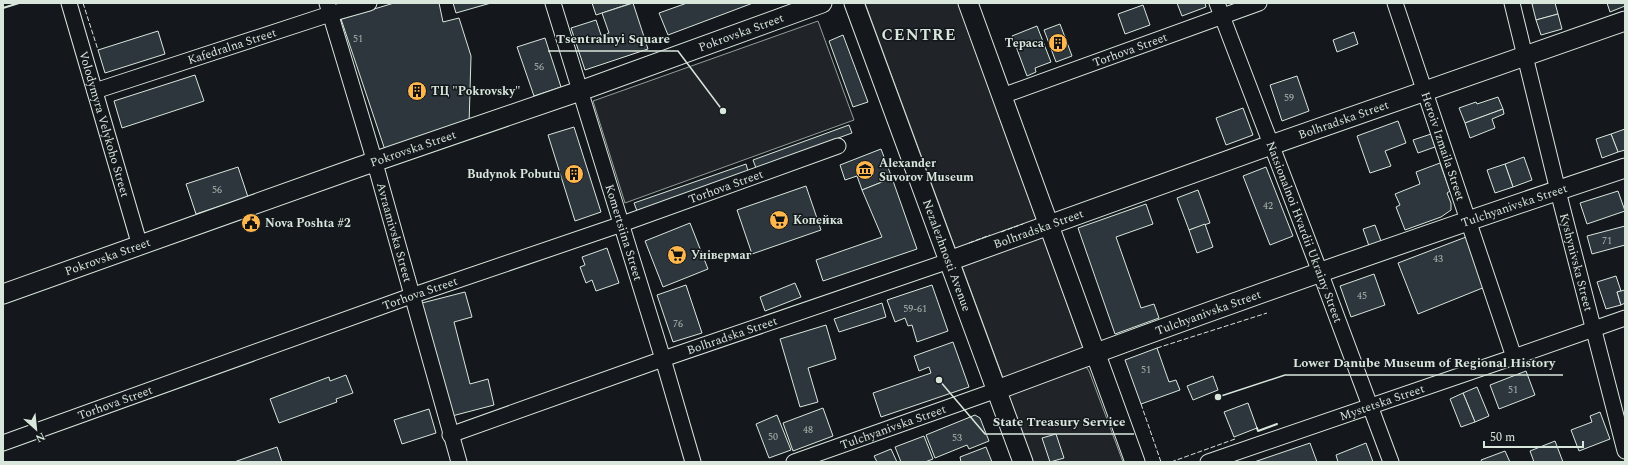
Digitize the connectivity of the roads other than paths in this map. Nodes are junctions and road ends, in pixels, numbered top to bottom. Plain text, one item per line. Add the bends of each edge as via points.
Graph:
1 (69, 3) edge
2 (369, 3) edge
3 (553, 3) edge
4 (822, 3) edge
5 (854, 3) edge
6 (968, 3) edge
7 (1259, 3) edge
8 (1395, 3) edge
9 (1512, 3) edge
10 (328, 9) edge
11 (1219, 10) edge
12 (1625, 21) edge
13 (1525, 56) junction
14 (580, 91) junction
15 (1425, 91) junction
16 (95, 92) junction
17 (1002, 96) junction
18 (1271, 145) junction
19 (838, 146) dead end
20 (374, 162) junction
21 (1625, 168) edge
22 (1558, 191) junction
23 (1469, 222) junction
24 (622, 224) junction
25 (1049, 225) junction
26 (140, 246) junction
27 (949, 261) junction
28 (1320, 273) junction
29 (3, 294) edge
30 (411, 296) junction
31 (1625, 318) edge
32 (1593, 329) junction
33 (1096, 354) junction
34 (1514, 357) junction
35 (664, 359) junction
36 (997, 390) junction
37 (1369, 406) junction
38 (450, 435) junction
39 (3, 443) edge
40 (1625, 451) edge
41 (1625, 460) edge
42 (459, 462) edge
43 (693, 462) edge
44 (794, 462) edge
45 (1023, 462) edge
46 (1135, 462) edge
47 (1208, 462) edge
48 (1390, 462) edge
49 (1620, 462) edge

1 - 16 street, Volodymyra Velykoho Street
2 - 10 street, Kafedralna Street
3 - 14 street, Komertsiina Street
4 - 14 main road, Pokrovska Street
5 - 27 main road, Nezalezhnosti Avenue
6 - 17 main road
7 - 11 street, Torhova Street
8 - 15 street, Heroiv Izmaila Street
9 - 13 street, Kyshynivska Street
10 - 16 street, Kafedralna Street
10 - 20 street, Avraamivska Street
11 - 17 street, Torhova Street
11 - 18 street, Natsionalnoi Hvardii Ukrainy Street
12 - 13 main road, Bolhradska Street
13 - 15 main road, Bolhradska Street
13 - 22 street, Kyshynivska Street
14 - 20 main road, Pokrovska Street
14 - 24 street, Komertsiina Street
15 - 18 main road, Bolhradska Street
15 - 23 street, Heroiv Izmaila Street
16 - 26 street, Volodymyra Velykoho Street
17 - 25 main road
18 - 25 main road, Bolhradska Street
18 - 28 street, Natsionalnoi Hvardii Ukrainy Street
19 - 24 street, Torhova Street
20 - 26 main road, Pokrovska Street
20 - 30 street, Avraamivska Street
21 - 22 main road, Tulchyanivska Street
22 - 23 main road, Tulchyanivska Street
22 - 32 street, Kyshynivska Street
23 - 28 main road, Tulchyanivska Street
23 - 34 street, Heroiv Izmaila Street
24 - 30 street, Torhova Street
24 - 35 street, Komertsiina Street
25 - 27 main road, Bolhradska Street
25 - 33 main road
26 - 29 main road, Pokrovska Street
27 - 35 street, Bolhradska Street
27 - 36 main road, Nezalezhnosti Avenue
28 - 33 main road, Tulchyanivska Street
28 - 37 street, Natsionalnoi Hvardii Ukrainy Street
30 - 38 street, Avraamivska Street
30 - 39 street, Torhova Street
31 - 32 street, Mystetska Street
32 - 34 street, Mystetska Street
32 - 40 street, Kyshynivska Street
33 - 36 main road, Tulchyanivska Street
33 - 46 main road
34 - 37 street, Mystetska Street
35 - 38 street, Bolhradska Street
35 - 43 street, Komertsiina Street
36 - 44 street, Tulchyanivska Street
36 - 45 main road, Nezalezhnosti Avenue
37 - 47 street, Mystetska Street
37 - 48 street, Natsionalnoi Hvardii Ukrainy Street
38 - 42 street, Avraamivska Street
41 - 49 street

